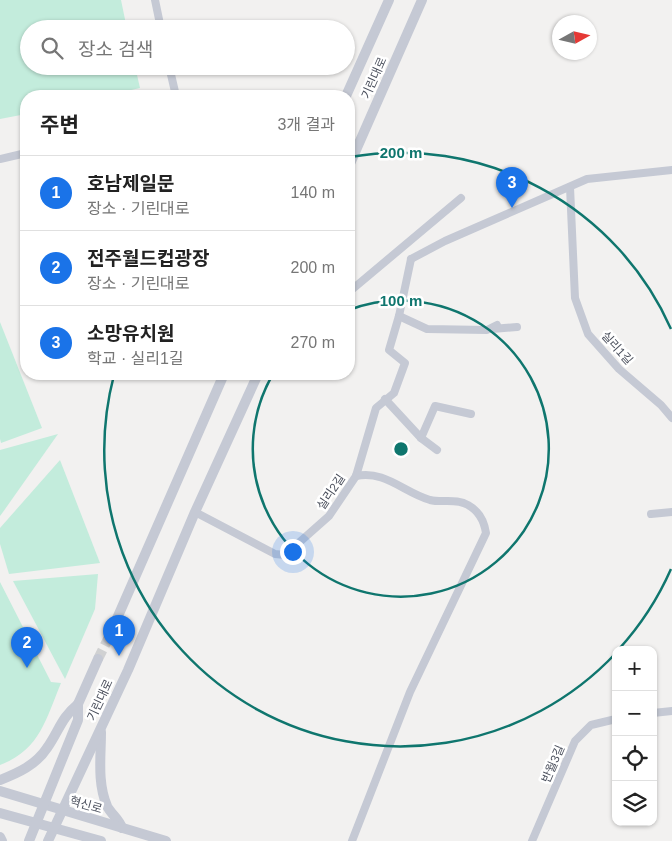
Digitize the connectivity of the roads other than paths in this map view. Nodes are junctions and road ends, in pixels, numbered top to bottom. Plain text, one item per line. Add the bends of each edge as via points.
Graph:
1 (155, 0) edge
2 (389, 0) edge
3 (422, 0) edge
4 (159, 20) edge
5 (171, 75) edge
6 (175, 90) edge
7 (349, 90) edge
8 (355, 152) edge
9 (20, 154) edge
10 (0, 158) edge
11 (672, 170) edge
12 (570, 187) junction
13 (461, 198) dead end
14 (403, 248) junction
15 (411, 259) junction
16 (355, 287) edge
17 (399, 316) junction
18 (497, 325) dead end
19 (517, 327) dead end
20 (487, 330) junction
21 (221, 380) edge
22 (255, 380) edge
23 (385, 399) junction
24 (471, 414) dead end
25 (672, 418) edge
26 (421, 438) junction
27 (437, 450) dead end
28 (356, 476) junction
29 (195, 512) junction
30 (672, 512) edge
31 (651, 514) dead end
32 (108, 639) tunnel mouth
33 (98, 659) tunnel mouth
34 (78, 704) junction
35 (672, 711) edge
36 (657, 713) edge
37 (612, 720) edge
38 (102, 726) junction
39 (0, 780) edge
40 (0, 791) edge
41 (44, 805) junction
42 (64, 811) junction
43 (0, 812) edge
44 (37, 823) junction
45 (55, 828) junction
46 (122, 828) junction
47 (0, 838) edge
48 (2, 841) edge
49 (29, 841) edge
50 (48, 841) edge
51 (101, 841) edge
52 (166, 841) edge
53 (352, 841) edge
54 (532, 841) edge

1 - 4 street
2 - 7 street, 기린대로
3 - 8 street, 기린대로
5 - 6 street
9 - 10 street
11 - 12 street via 587,179
12 - 15 street
12 - 25 street, 실리1길 via 575,298 588,334 619,370
13 - 14 street
14 - 15 street
14 - 16 street
15 - 17 street, 실리2길
17 - 20 street via 427,329
17 - 23 street, 실리2길 via 389,350 405,363 394,393
18 - 20 street
19 - 20 street
21 - 32 street
22 - 29 street, 기린대로
23 - 26 street
23 - 28 street, 실리2길 via 376,408
24 - 26 street via 435,406
26 - 27 street
28 - 29 street, 실리2길 via 330,516 285,555 275,554
28 - 53 street via 378,475 413,494 432,500 464,502 480,515 486,532 410,692
29 - 38 street, 기린대로
30 - 31 street
33 - 34 street, 기린대로
34 - 39 street via 65,715 47,748 33,764
34 - 41 street, 기린대로 via 78,720
35 - 36 street
37 - 54 street, 반월3길 via 591,725 575,740
38 - 42 street, 기린대로
38 - 46 street via 100,782 108,808 119,819
40 - 41 street, 혁신로
41 - 42 street, 혁신로
41 - 44 street, 기린대로
42 - 45 street, 기린대로
42 - 46 street, 혁신로
43 - 44 street
44 - 45 street
44 - 49 street, 기린대로
45 - 50 street, 기린대로
45 - 51 street
46 - 52 street, 혁신로
47 - 48 street

